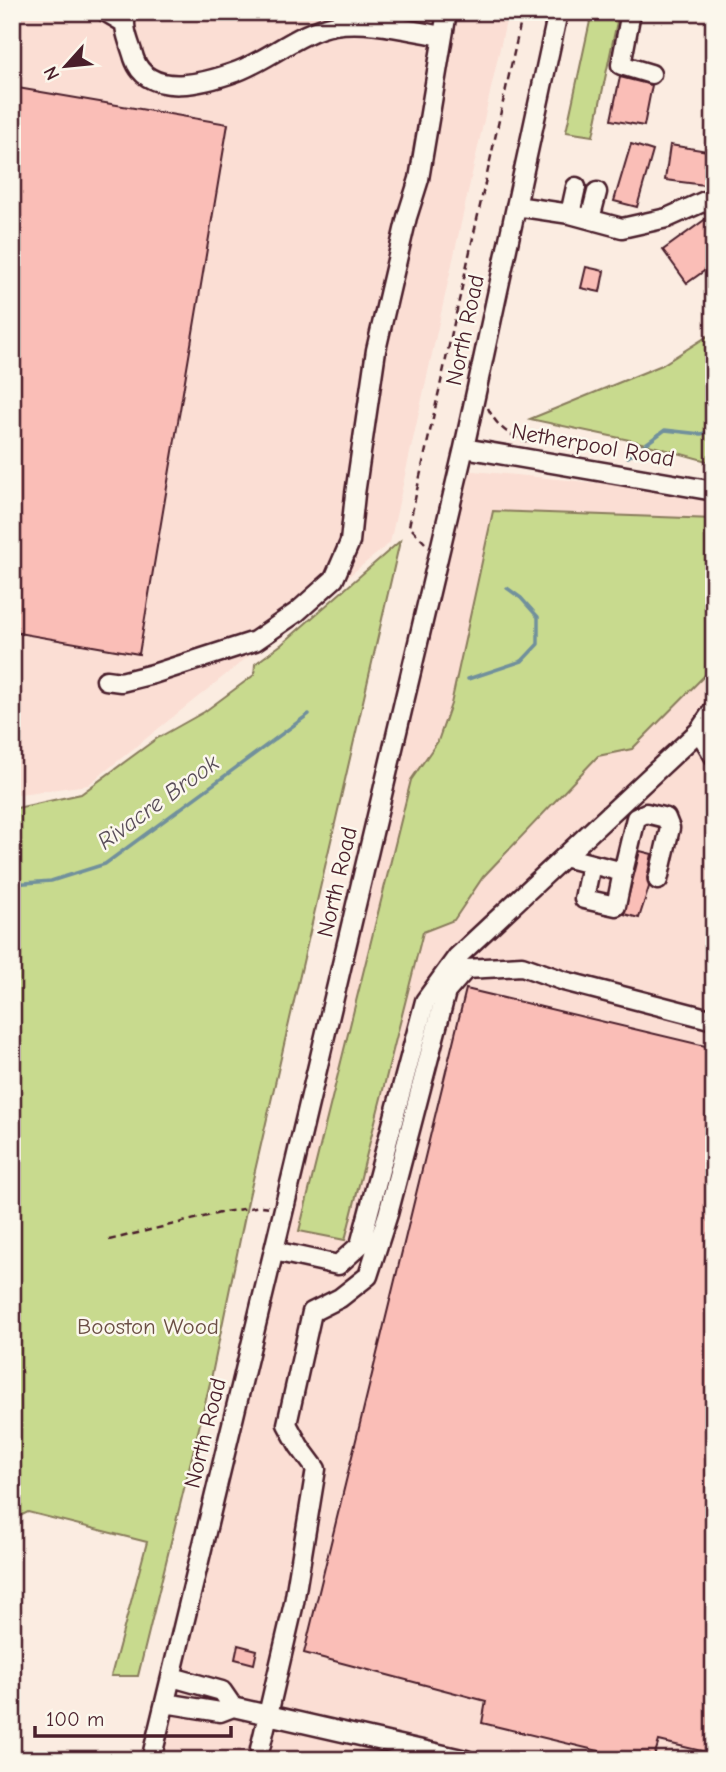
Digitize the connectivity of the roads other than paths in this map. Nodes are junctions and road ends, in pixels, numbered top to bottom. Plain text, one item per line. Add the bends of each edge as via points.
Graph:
1 (106, 12) edge
2 (447, 12) edge
3 (558, 12) edge
4 (631, 12) edge
5 (125, 17) edge
6 (442, 36) junction
7 (651, 74) dead end
8 (576, 187) dead end
9 (597, 192) dead end
10 (714, 197) edge
11 (516, 206) junction
12 (570, 214) junction
13 (590, 219) junction
14 (464, 448) junction
15 (714, 491) edge
16 (106, 680) dead end
17 (714, 709) edge
18 (699, 731) junction
19 (714, 756) edge
20 (564, 857) junction
21 (591, 864) junction
22 (623, 872) junction
23 (658, 880) dead end
24 (714, 1020) edge
25 (274, 1251) junction
26 (172, 1677) junction
27 (165, 1703) junction
28 (233, 1707) junction
29 (268, 1716) junction
30 (260, 1749) dead end
31 (152, 1760) edge
32 (466, 1760) edge

1 - 5 street
2 - 6 street
3 - 11 street, North Road
4 - 7 street via 621,65
5 - 6 street via 137,66 157,84 182,85 239,71 335,24 377,25
6 - 16 street via 419,180 376,350 350,542 334,579 255,641 153,674 121,682
8 - 12 street
9 - 13 street
10 - 13 street via 667,218 622,228
11 - 12 street
11 - 14 street, North Road
12 - 13 street
14 - 15 street, Netherpool Road
14 - 25 street, North Road
17 - 18 street
18 - 19 street
18 - 20 street
20 - 21 street
20 - 25 street via 457,957 425,1001 360,1245 338,1265
21 - 22 street
21 - 22 street via 584,899 616,906
22 - 23 street via 636,818 646,813 666,818 670,828
24 - 29 street via 522,966 466,969 446,992 368,1276 312,1312 287,1424 316,1469 294,1603
25 - 26 street, North Road
26 - 27 street, North Road
26 - 28 street via 222,1690
27 - 28 street via 220,1712
27 - 31 street, North Road
28 - 29 street
29 - 30 street
29 - 32 street

